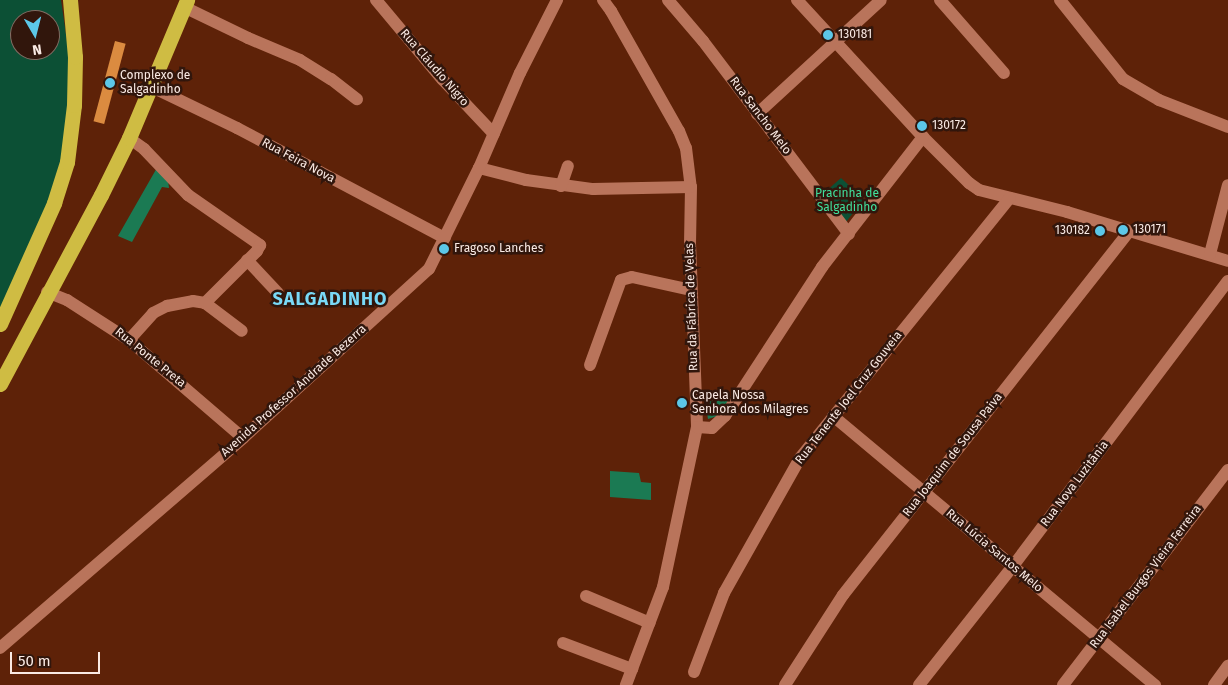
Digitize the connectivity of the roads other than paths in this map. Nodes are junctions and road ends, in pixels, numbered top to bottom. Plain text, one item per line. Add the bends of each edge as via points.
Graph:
1 (70, 0) edge
2 (376, 0) edge
3 (557, 0) edge
4 (603, 0) edge
5 (668, 0) edge
6 (797, 0) edge
7 (881, 0) edge
8 (940, 0) edge
9 (1060, 0) edge
10 (185, 3) edge
11 (836, 43) junction
12 (1004, 73) dead end
13 (150, 86) junction
14 (357, 99) dead end
15 (757, 114) junction
16 (1228, 127) edge
17 (494, 134) junction
18 (923, 137) junction
19 (129, 138) junction
20 (568, 166) dead end
21 (479, 168) junction
22 (1228, 185) edge
23 (561, 186) junction
24 (691, 187) junction
25 (1010, 198) junction
26 (1129, 231) junction
27 (849, 234) junction
28 (445, 238) junction
29 (1210, 254) junction
30 (247, 260) junction
31 (1228, 261) edge
32 (1228, 281) edge
33 (691, 290) junction
34 (49, 293) junction
35 (278, 293) dead end
36 (205, 303) junction
37 (0, 324) edge
38 (242, 331) dead end
39 (129, 340) junction
40 (590, 366) dead end
41 (0, 384) edge
42 (833, 416) junction
43 (697, 427) junction
44 (243, 438) junction
45 (1228, 470) edge
46 (924, 492) junction
47 (1013, 566) junction
48 (586, 596) dead end
49 (650, 623) junction
50 (1099, 638) junction
51 (563, 643) dead end
52 (0, 648) edge
53 (1228, 666) edge
54 (632, 669) junction
55 (694, 672) dead end
56 (626, 685) edge
57 (785, 685) edge
58 (919, 685) edge
59 (1063, 685) edge
60 (1155, 685) edge
61 (1214, 685) edge

1 - 37 highway via 75,58 74,105 67,162 54,203
2 - 17 street, Rua Cláudio Nigro via 443,80
3 - 17 street, Avenida Professor Andrade Bezerra
4 - 24 street, Rua da Fábrica de Velas via 679,131 686,148
5 - 15 street, Rua Sancho Melo
6 - 11 street
7 - 11 street
8 - 12 street
9 - 16 street via 1123,79 1160,100
10 - 13 highway
10 - 14 street via 248,38 300,60
11 - 15 street
11 - 18 street
13 - 19 highway
13 - 28 street, Rua Feira Nova
15 - 27 street, Rua Sancho Melo
17 - 21 street, Avenida Professor Andrade Bezerra
18 - 25 street via 969,183 990,194
18 - 27 street
19 - 30 street via 144,149 188,195 259,244 260,247
19 - 34 highway
20 - 23 street
21 - 23 street
21 - 28 street, Avenida Professor Andrade Bezerra
22 - 29 street
23 - 24 street via 593,189
24 - 33 street, Rua da Fábrica de Velas
25 - 26 street
25 - 42 street, Rua Tenente Joel Cruz Gouveia
26 - 29 street
26 - 46 street, Rua Joaquim de Sousa Paiva
27 - 43 street via 822,268 725,416 712,428
28 - 44 street, Avenida Professor Andrade Bezerra via 429,269
29 - 31 street
30 - 35 street
30 - 36 street
32 - 47 street, Rua Nova Luzitânia
33 - 40 street via 632,277 622,280
33 - 43 street, Rua da Fábrica de Velas
34 - 39 street, Rua Ponte Preta via 82,309
34 - 41 highway
36 - 38 street
36 - 39 street via 178,303 153,313
39 - 44 street, Rua Ponte Preta
42 - 46 street, Rua Lúcia Santos Melo
42 - 55 street, Rua Tenente Joel Cruz Gouveia via 800,458 724,593
43 - 49 street, Rua da Fábrica de Velas via 662,587
44 - 52 street, Avenida Professor Andrade Bezerra
45 - 50 street, Rua Isabel Burgos Vieira Ferreira
46 - 47 street, Rua Lúcia Santos Melo
46 - 57 street, Rua Joaquim de Sousa Paiva via 843,595
47 - 50 street, Rua Lúcia Santos Melo
47 - 58 street, Rua Nova Luzitânia
48 - 49 street
49 - 54 street, Rua da Fábrica de Velas
50 - 59 street, Rua Isabel Burgos Vieira Ferreira
50 - 60 street, Rua Lúcia Santos Melo
51 - 54 street
53 - 61 street
54 - 56 street, Rua da Fábrica de Velas

